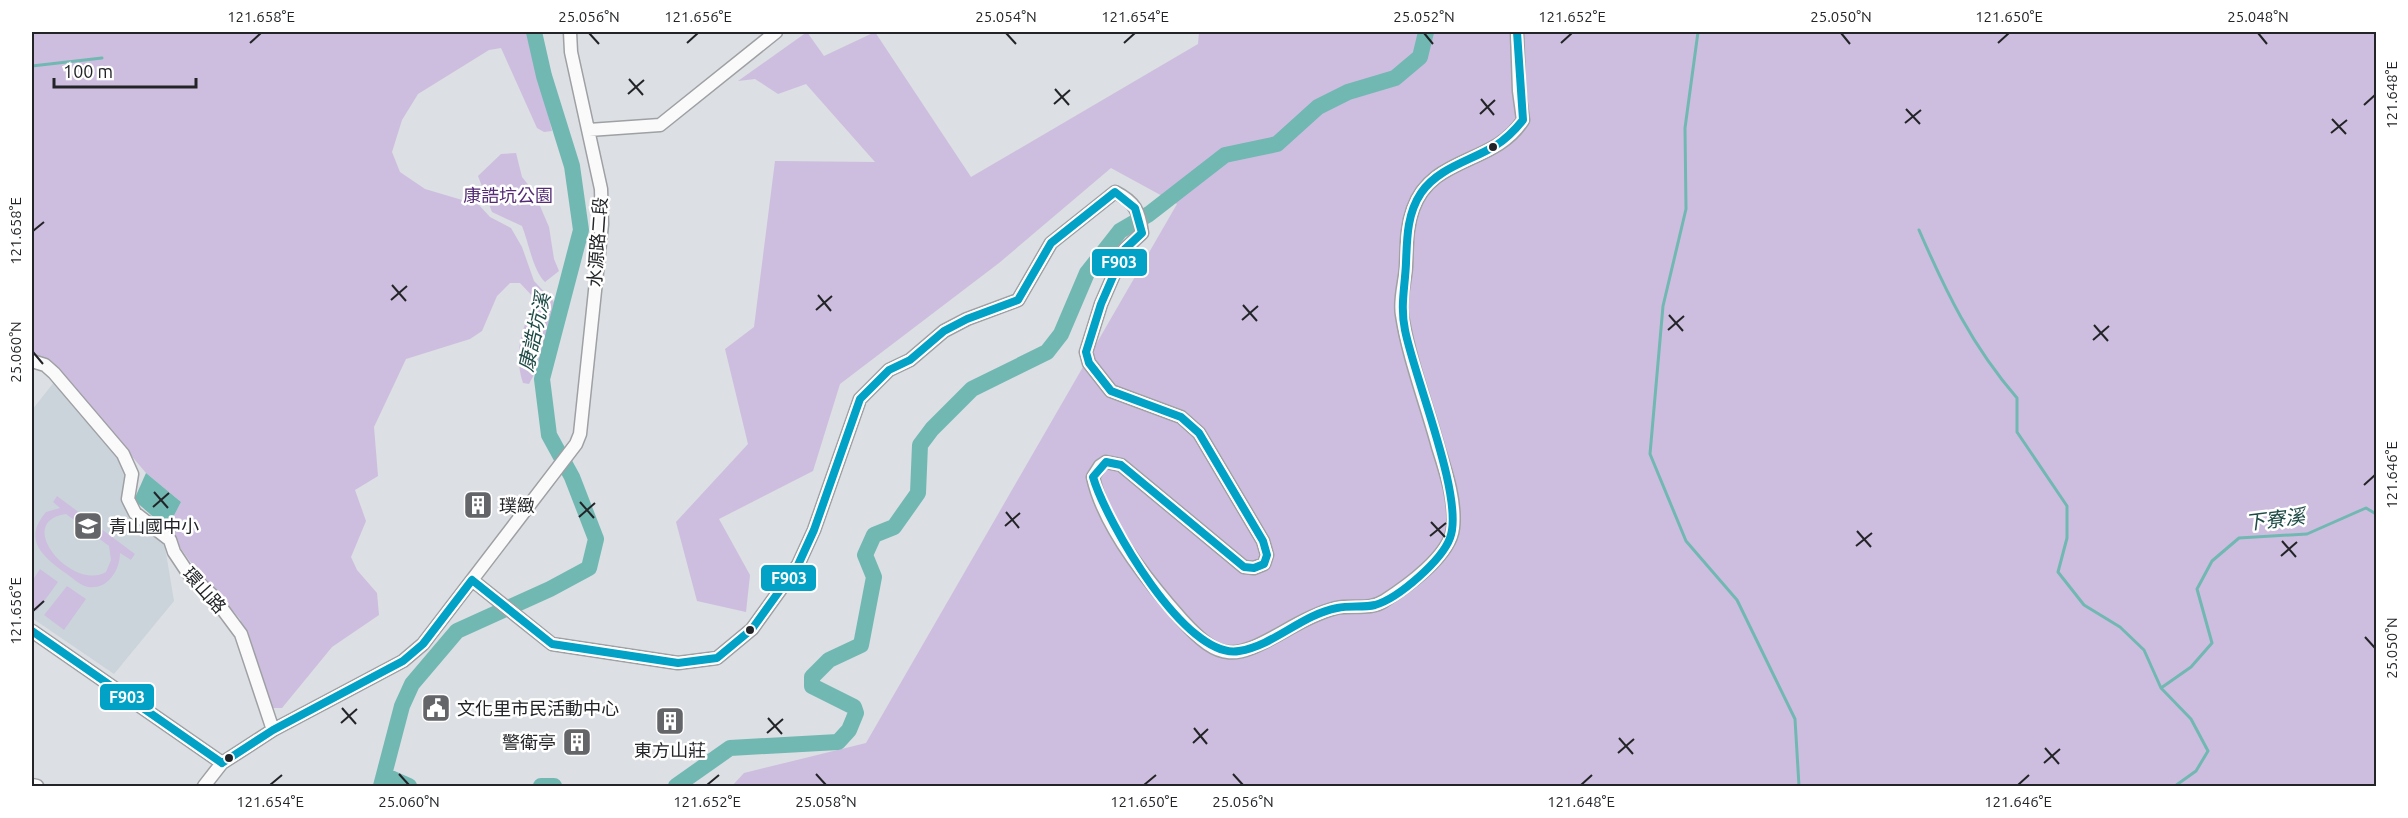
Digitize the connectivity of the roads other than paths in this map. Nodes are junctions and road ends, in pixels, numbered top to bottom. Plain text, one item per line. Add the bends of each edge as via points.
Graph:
1 (570, 32) edge
2 (776, 32) edge
3 (1517, 32) edge
4 (589, 130) junction
5 (32, 361) edge
6 (472, 580) junction
7 (32, 631) edge
8 (273, 730) junction
9 (222, 763) junction
10 (32, 785) edge
11 (37, 786) edge
12 (204, 786) edge

1 - 4 street, 水源路二段
2 - 4 street via 660,124
3 - 6 street via 1518,91 1523,120 1516,131 1474,158 1438,173 1413,208 1406,233 1401,313 1449,483 1453,528 1434,563 1382,603 1338,608 1306,619 1263,643 1222,652 1207,646 1154,588 1101,506 1093,477 1106,462 1121,465 1244,567 1264,564 1268,555 1199,433 1181,417 1111,391 1089,363 1086,352 1101,304 1125,249 1142,233 1136,206 1115,192 1051,243 1018,300 944,331 910,360 889,370 860,399 798,565 752,629 717,658 678,663 552,645
4 - 6 street, 水源路二段 via 601,189 602,224 580,434 557,472
5 - 8 street, 環山路 via 54,373 123,454 132,474 128,500 135,513 170,540 188,573 212,595 241,634
6 - 8 street via 428,638 403,661
7 - 9 street
8 - 9 street
9 - 12 street
10 - 11 street

